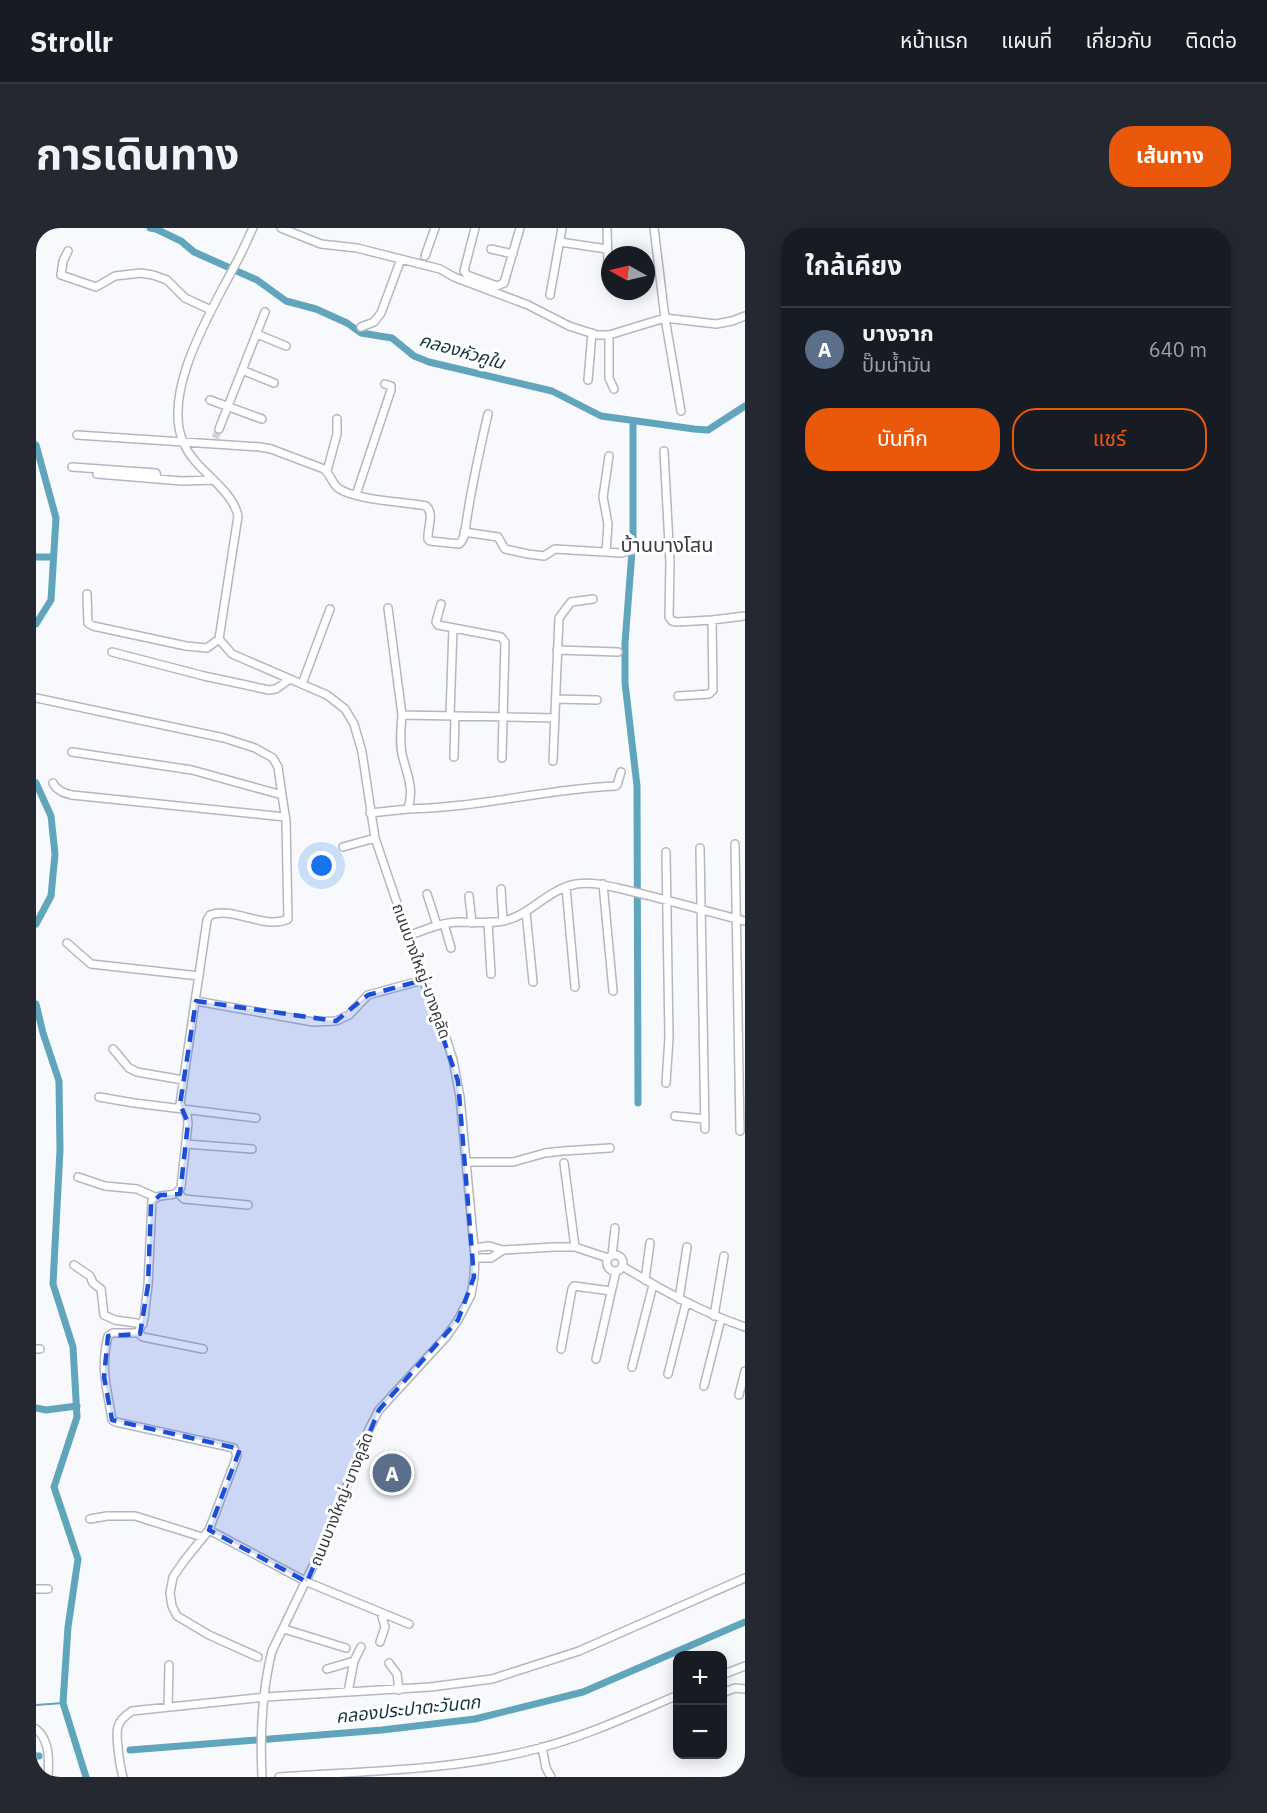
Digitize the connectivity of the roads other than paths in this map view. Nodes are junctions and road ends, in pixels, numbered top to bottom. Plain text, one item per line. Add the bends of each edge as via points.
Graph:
1 (253, 228) edge
2 (281, 228) edge
3 (435, 228) edge
4 (475, 228) edge
5 (520, 228) edge
6 (562, 228) edge
7 (607, 228) edge
8 (654, 228) edge
9 (560, 242) junction
10 (607, 246) edge
11 (601, 248) edge
12 (490, 249) dead end
13 (68, 252) dead end
14 (513, 254) junction
15 (425, 256) dead end
16 (401, 259) junction
17 (550, 295) dead end
18 (212, 310) junction
19 (265, 312) dead end
20 (745, 316) edge
21 (665, 318) junction
22 (361, 327) dead end
23 (592, 333) junction
24 (256, 334) junction
25 (609, 335) junction
26 (286, 346) dead end
27 (242, 370) junction
28 (588, 380) dead end
29 (274, 383) dead end
30 (386, 384) dead end
31 (614, 389) dead end
32 (210, 400) dead end
33 (228, 407) junction
34 (681, 411) dead end
35 (488, 414) dead end
36 (337, 418) dead end
37 (262, 419) dead end
38 (219, 429) tunnel mouth
39 (77, 435) dead end
40 (183, 442) junction
41 (664, 451) dead end
42 (609, 456) dead end
43 (72, 467) dead end
44 (327, 471) junction
45 (97, 474) dead end
46 (157, 478) junction
47 (213, 480) junction
48 (356, 495) junction
49 (465, 532) junction
50 (670, 548) junction
51 (606, 552) junction
52 (87, 594) dead end
53 (593, 599) dead end
54 (441, 604) dead end
55 (388, 608) dead end
56 (330, 609) dead end
57 (745, 616) edge
58 (712, 620) junction
59 (453, 628) junction
60 (219, 639) junction
61 (557, 650) junction
62 (618, 651) dead end
63 (112, 652) dead end
64 (290, 679) junction
65 (302, 684) junction
66 (678, 696) dead end
67 (36, 698) edge
68 (556, 699) junction
69 (597, 700) dead end
70 (402, 715) junction
71 (453, 716) junction
72 (504, 717) junction
73 (555, 718) junction
74 (72, 752) dead end
75 (454, 757) dead end
76 (502, 758) dead end
77 (553, 761) dead end
78 (621, 772) dead end
79 (53, 783) dead end
80 (282, 795) junction
81 (408, 809) junction
82 (370, 813) junction
83 (285, 817) junction
84 (375, 838) junction
85 (735, 844) dead end
86 (343, 847) dead end
87 (700, 848) dead end
88 (666, 852) dead end
89 (603, 884) junction
90 (566, 887) junction
91 (501, 889) dead end
92 (427, 894) dead end
93 (470, 896) dead end
94 (665, 899) junction
95 (700, 909) junction
96 (526, 912) junction
97 (736, 919) junction
98 (503, 921) junction
99 (745, 921) edge
100 (472, 922) junction
101 (488, 922) junction
102 (440, 925) junction
103 (408, 936) junction
104 (67, 943) dead end
105 (451, 948) dead end
106 (491, 974) dead end
107 (199, 976) junction
108 (423, 980) junction
109 (533, 982) dead end
110 (575, 987) dead end
111 (613, 991) dead end
112 (196, 1001) junction
113 (113, 1049) dead end
114 (183, 1080) junction
115 (666, 1083) dead end
116 (99, 1097) dead end
117 (182, 1108) junction
118 (675, 1116) dead end
119 (256, 1118) dead end
120 (705, 1119) junction
121 (705, 1129) dead end
122 (740, 1131) dead end
123 (186, 1144) junction
124 (610, 1148) dead end
125 (252, 1149) dead end
126 (466, 1162) junction
127 (564, 1163) dead end
128 (78, 1177) dead end
129 (177, 1193) junction
130 (155, 1197) junction
131 (248, 1206) dead end
132 (615, 1228) dead end
133 (651, 1243) dead end
134 (574, 1247) junction
135 (687, 1247) dead end
136 (474, 1248) junction
137 (503, 1250) junction
138 (610, 1256) junction
139 (724, 1256) dead end
140 (475, 1258) junction
141 (74, 1265) dead end
142 (619, 1268) junction
143 (645, 1280) junction
144 (653, 1285) junction
145 (612, 1291) junction
146 (683, 1301) junction
147 (717, 1318) junction
148 (142, 1324) junction
149 (745, 1327) edge
150 (138, 1333) junction
151 (203, 1349) dead end
152 (561, 1349) dead end
153 (596, 1359) dead end
154 (632, 1367) dead end
155 (745, 1371) edge
156 (668, 1374) dead end
157 (704, 1386) dead end
158 (739, 1395) dead end
159 (90, 1519) dead end
160 (209, 1530) junction
161 (202, 1537) junction
162 (745, 1578) edge
163 (307, 1581) junction
164 (36, 1588) edge
165 (48, 1588) dead end
166 (381, 1613) junction
167 (408, 1624) dead end
168 (284, 1629) junction
169 (380, 1642) dead end
170 (361, 1647) dead end
171 (346, 1648) dead end
172 (263, 1660) junction
173 (354, 1661) junction
174 (389, 1663) dead end
175 (169, 1665) dead end
176 (745, 1666) edge
177 (327, 1669) dead end
178 (727, 1673) edge
179 (745, 1689) edge
180 (399, 1690) junction
181 (727, 1691) edge
182 (348, 1692) junction
183 (265, 1697) junction
184 (673, 1697) edge
185 (168, 1707) junction
186 (36, 1729) edge
187 (542, 1747) junction
188 (349, 1775) edge
189 (48, 1777) edge
190 (123, 1777) edge
191 (262, 1777) edge
192 (279, 1777) edge
193 (551, 1777) edge

1 - 18 street
2 - 16 street via 321,244
3 - 15 street
4 - 14 street via 465,273 501,285
5 - 14 street
6 - 9 street
7 - 10 street
8 - 21 street
9 - 11 street
9 - 17 street
12 - 14 street
13 - 18 street via 61,275 70,279 96,287 115,276 141,273 162,277 185,298
16 - 22 street via 381,313 374,322
16 - 23 street via 440,269
18 - 40 street via 181,384 177,410
19 - 24 street
20 - 21 street via 716,324
21 - 25 street
21 - 34 street
23 - 25 street
23 - 28 street
24 - 26 street
24 - 27 street
25 - 31 street via 609,378
27 - 29 street
27 - 33 street
30 - 48 street via 392,390
32 - 33 street
33 - 37 street
33 - 38 street
35 - 49 street
36 - 44 street
39 - 40 street
40 - 44 street via 214,441 271,449
40 - 47 street
41 - 50 street
42 - 51 street via 603,497 608,524
43 - 46 street via 156,473
44 - 48 street via 340,489
45 - 46 street
46 - 47 street
47 - 60 street via 233,503 238,516
48 - 49 street via 426,506 431,514 427,533 430,541 459,544
49 - 51 street via 498,537 505,549 528,554 544,556 555,549
50 - 51 street
50 - 58 street via 669,617 677,622
52 - 60 street via 86,617 93,626 207,648
53 - 61 street via 571,602 560,616
54 - 59 street via 436,624
55 - 70 street
56 - 65 street
57 - 58 street
58 - 66 street via 714,690 709,694
59 - 71 street
59 - 72 street via 504,640
60 - 64 street, ถนนบางใหญ่-บางคูลัด via 232,654
61 - 62 street
61 - 68 street
63 - 64 street via 269,690 276,690
64 - 65 street, ถนนบางใหญ่-บางคูลัด
65 - 82 street, ถนนบางใหญ่-บางคูลัด via 341,705 354,724
67 - 80 street via 255,748 273,758
68 - 69 street
68 - 73 street
70 - 71 street
70 - 81 street via 401,750 411,795
71 - 72 street
71 - 75 street
72 - 73 street
72 - 76 street
73 - 77 street
74 - 80 street via 192,770
78 - 81 street via 615,786 436,809
79 - 83 street via 62,793 72,795
80 - 83 street
81 - 82 street
82 - 84 street, ถนนบางใหญ่-บางคูลัด
83 - 107 street via 288,919 210,915
84 - 86 street
84 - 103 street, ถนนบางใหญ่-บางคูลัด
85 - 97 street
87 - 95 street
88 - 94 street
89 - 90 street
89 - 94 street
89 - 111 street
90 - 96 street
90 - 110 street
91 - 98 street
92 - 102 street
93 - 100 street
94 - 95 street
94 - 115 street via 669,1038
95 - 97 street
95 - 120 street
96 - 98 street
96 - 109 street
97 - 99 street
97 - 122 street
98 - 101 street
100 - 101 street
100 - 102 street
101 - 106 street
102 - 103 street
102 - 105 street
103 - 108 street, ถนนบางใหญ่-บางคูลัด
104 - 107 street via 91,964
107 - 112 street
108 - 112 street via 368,995 349,1016 336,1022 313,1022
108 - 126 street, ถนนบางใหญ่-บางคูลัด via 453,1060
112 - 114 street
113 - 114 street via 137,1072
114 - 117 street
116 - 117 street
117 - 119 street
117 - 123 street via 188,1123
118 - 120 street
120 - 121 street
123 - 125 street
123 - 129 street
124 - 126 street via 554,1152 513,1162
126 - 136 street, ถนนบางใหญ่-บางคูลัด
127 - 134 street
128 - 130 street via 105,1186 137,1189
129 - 130 street
129 - 131 street via 184,1199
130 - 148 street via 151,1204 148,1285
132 - 138 street
133 - 143 street
134 - 137 street
134 - 138 street
135 - 146 street
136 - 137 street via 489,1246
136 - 140 street, ถนนบางใหญ่-บางคูลัด
137 - 140 street via 490,1257
138 - 142 street via 621,1257
138 - 142 street via 607,1265 611,1270
139 - 147 street
140 - 163 street, ถนนบางใหญ่-บางคูลัด via 471,1294 458,1320 379,1410 368,1431
141 - 148 street via 101,1289 104,1316
142 - 143 street
142 - 145 street
143 - 144 street
144 - 146 street
144 - 154 street
145 - 152 street via 574,1286
145 - 153 street
146 - 147 street
146 - 156 street
147 - 149 street
147 - 157 street
148 - 150 street
150 - 151 street
150 - 160 street via 108,1336 104,1377 112,1420 234,1448 237,1456
155 - 158 street
159 - 161 street via 135,1516
160 - 161 street
160 - 163 street
161 - 172 street via 173,1577 170,1593 174,1613
162 - 180 street via 579,1651 533,1666 492,1679
163 - 166 street
163 - 168 street, ถนนบางใหญ่-บางคูลัด
164 - 165 street
166 - 167 street
166 - 169 street via 385,1627
168 - 171 street
168 - 172 street, ถนนบางใหญ่-บางคูลัด
170 - 173 street
172 - 183 street, ถนนบางใหญ่-บางคูลัด
173 - 177 street
173 - 182 street
174 - 180 street via 397,1674
175 - 185 street
176 - 178 street
179 - 181 street
180 - 182 street
182 - 183 street
183 - 185 street
183 - 191 street, ถนนบางใหญ่-บางคูลัด
184 - 187 street
185 - 190 street via 132,1711 122,1717 116,1737
186 - 189 street via 47,1746
187 - 188 street via 482,1760
187 - 193 street
188 - 192 street

